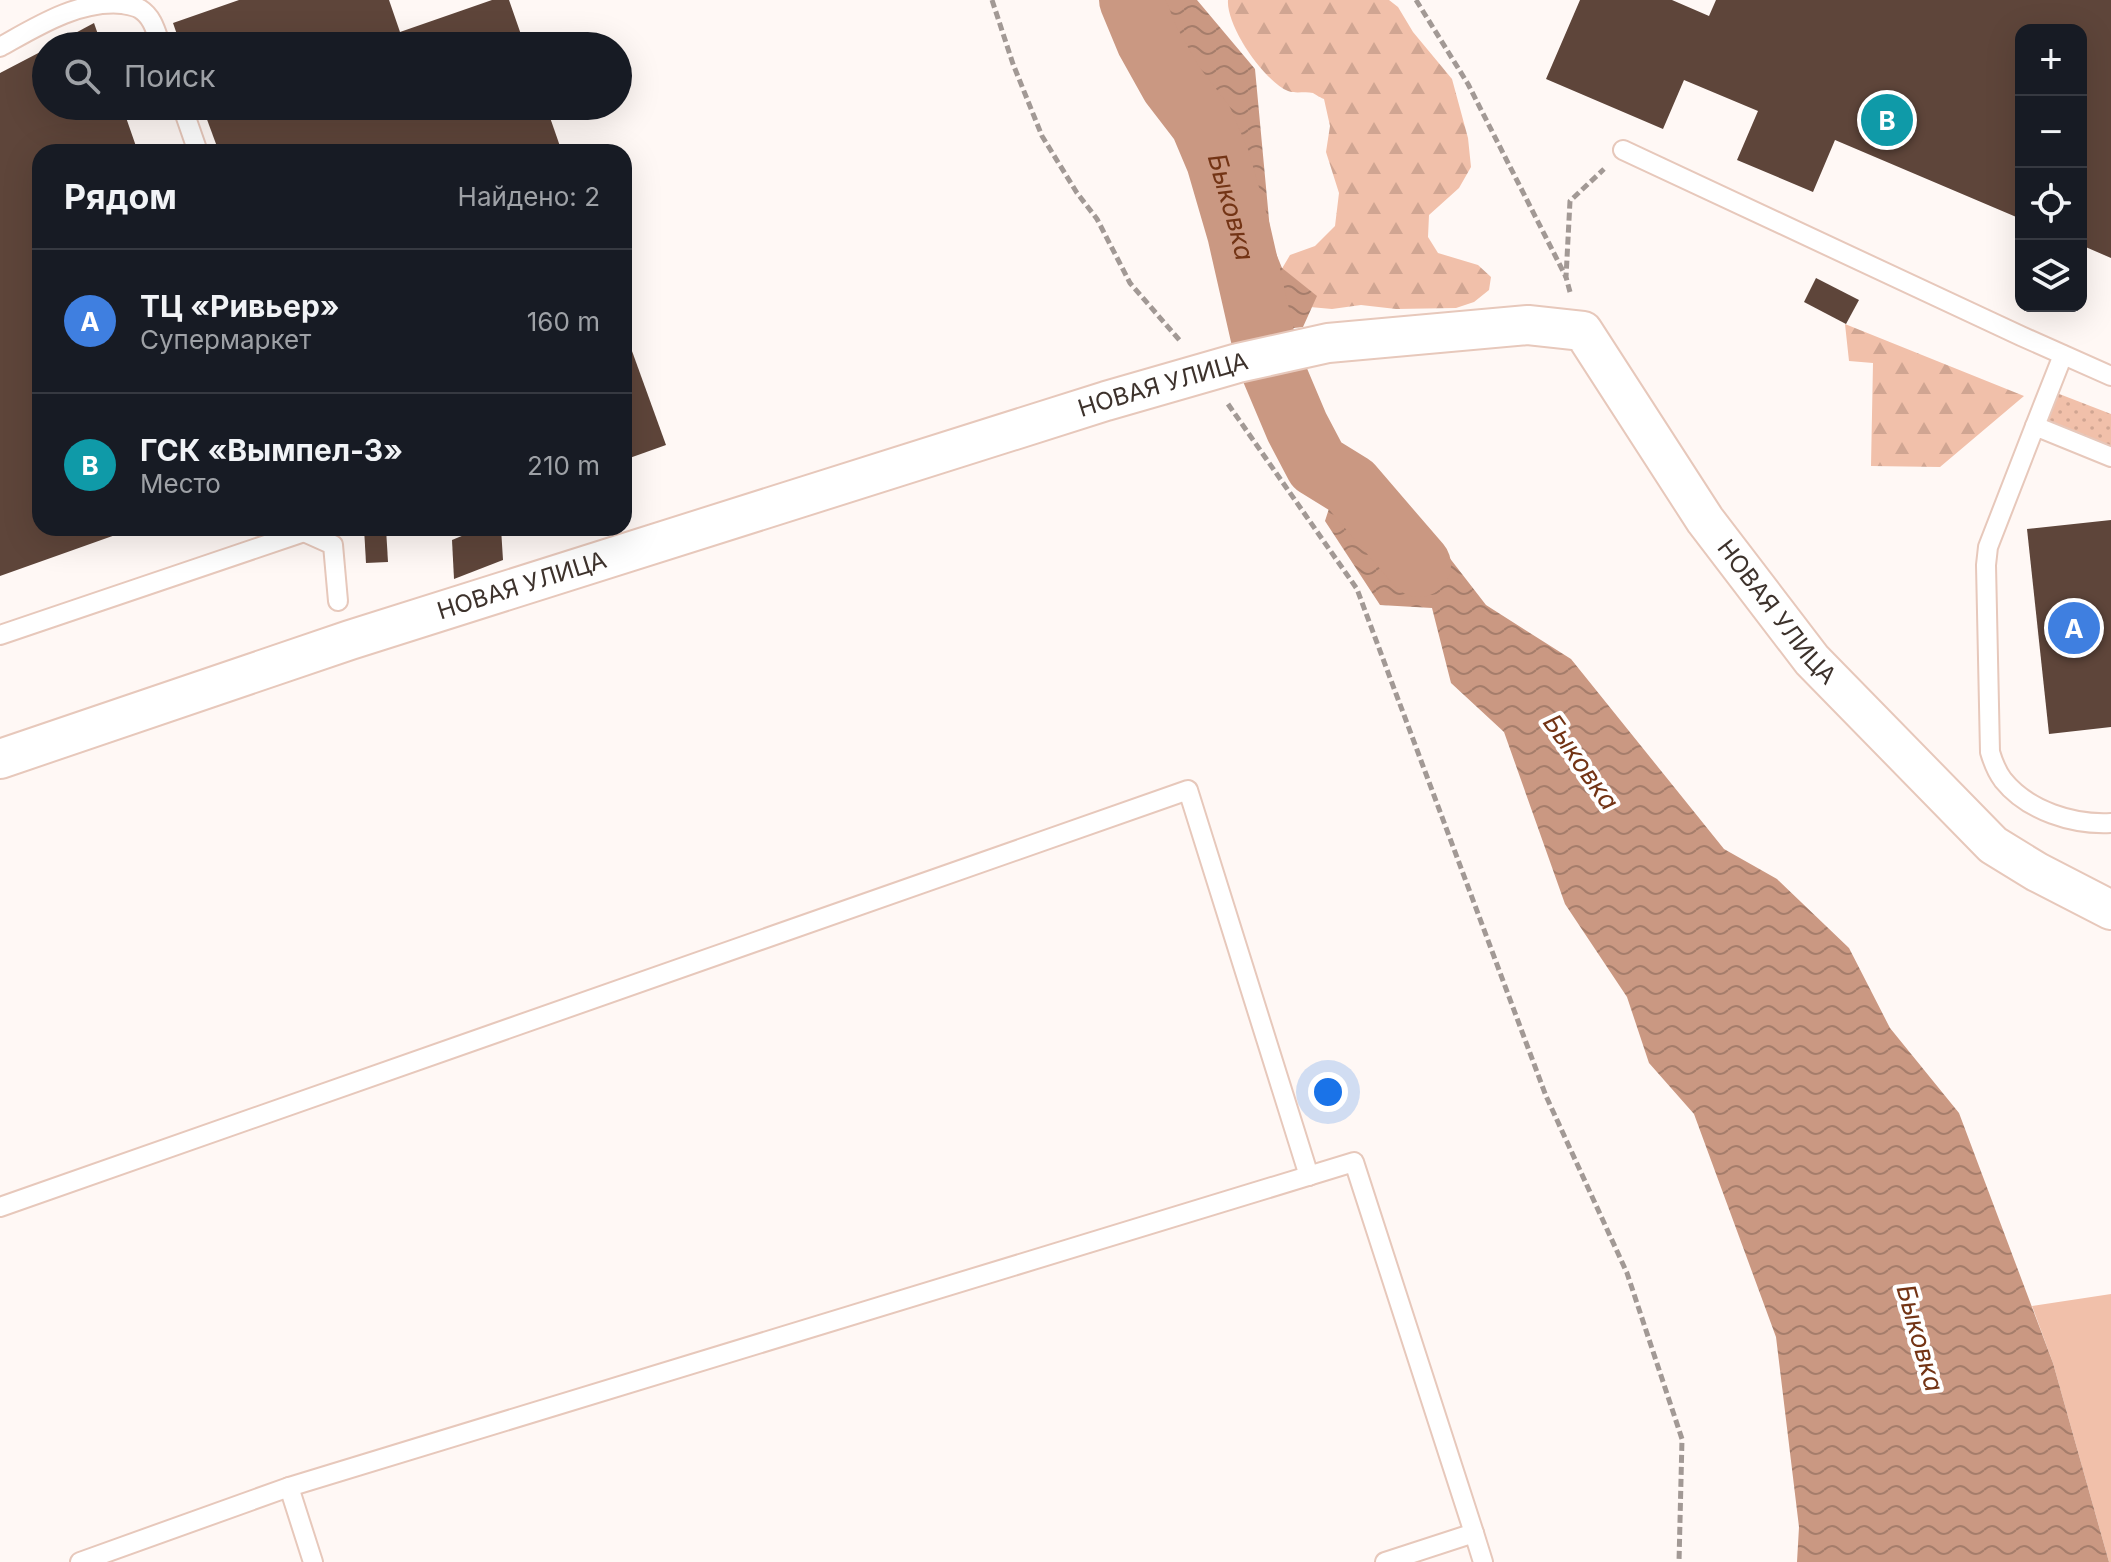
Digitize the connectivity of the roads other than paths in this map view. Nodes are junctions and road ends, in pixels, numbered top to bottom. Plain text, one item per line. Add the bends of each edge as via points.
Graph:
1 (156, 32) edge
2 (0, 47) edge
3 (187, 120) edge
4 (195, 144) edge
5 (1623, 150) road end
6 (2063, 355) junction
7 (2111, 376) edge
8 (2035, 426) junction
9 (2111, 457) edge
10 (288, 536) edge
11 (316, 536) edge
12 (338, 601) dead end
13 (0, 635) edge
14 (0, 759) edge
15 (2111, 823) edge
16 (2111, 910) edge
17 (1309, 1176) junction
18 (0, 1207) edge
19 (289, 1487) junction
20 (1474, 1533) junction
21 (80, 1562) edge
22 (313, 1562) edge
23 (1385, 1562) edge
24 (1483, 1562) edge

1 - 2 lane via 139,7 102,3 69,9
3 - 4 lane
5 - 6 lane
6 - 7 lane
6 - 8 lane
8 - 9 lane
8 - 15 lane via 1988,547 1990,752 2002,780 2033,805 2069,819
10 - 13 lane
11 - 12 lane via 333,545
14 - 16 street, НОВАЯ УЛИЦА via 350,640 1106,401 1328,343 1528,325 1583,331 1705,520 1812,660 1993,845
17 - 18 lane via 1188,790
17 - 19 lane
17 - 20 lane via 1354,1162
19 - 21 lane
19 - 22 lane
20 - 23 lane
20 - 24 lane

